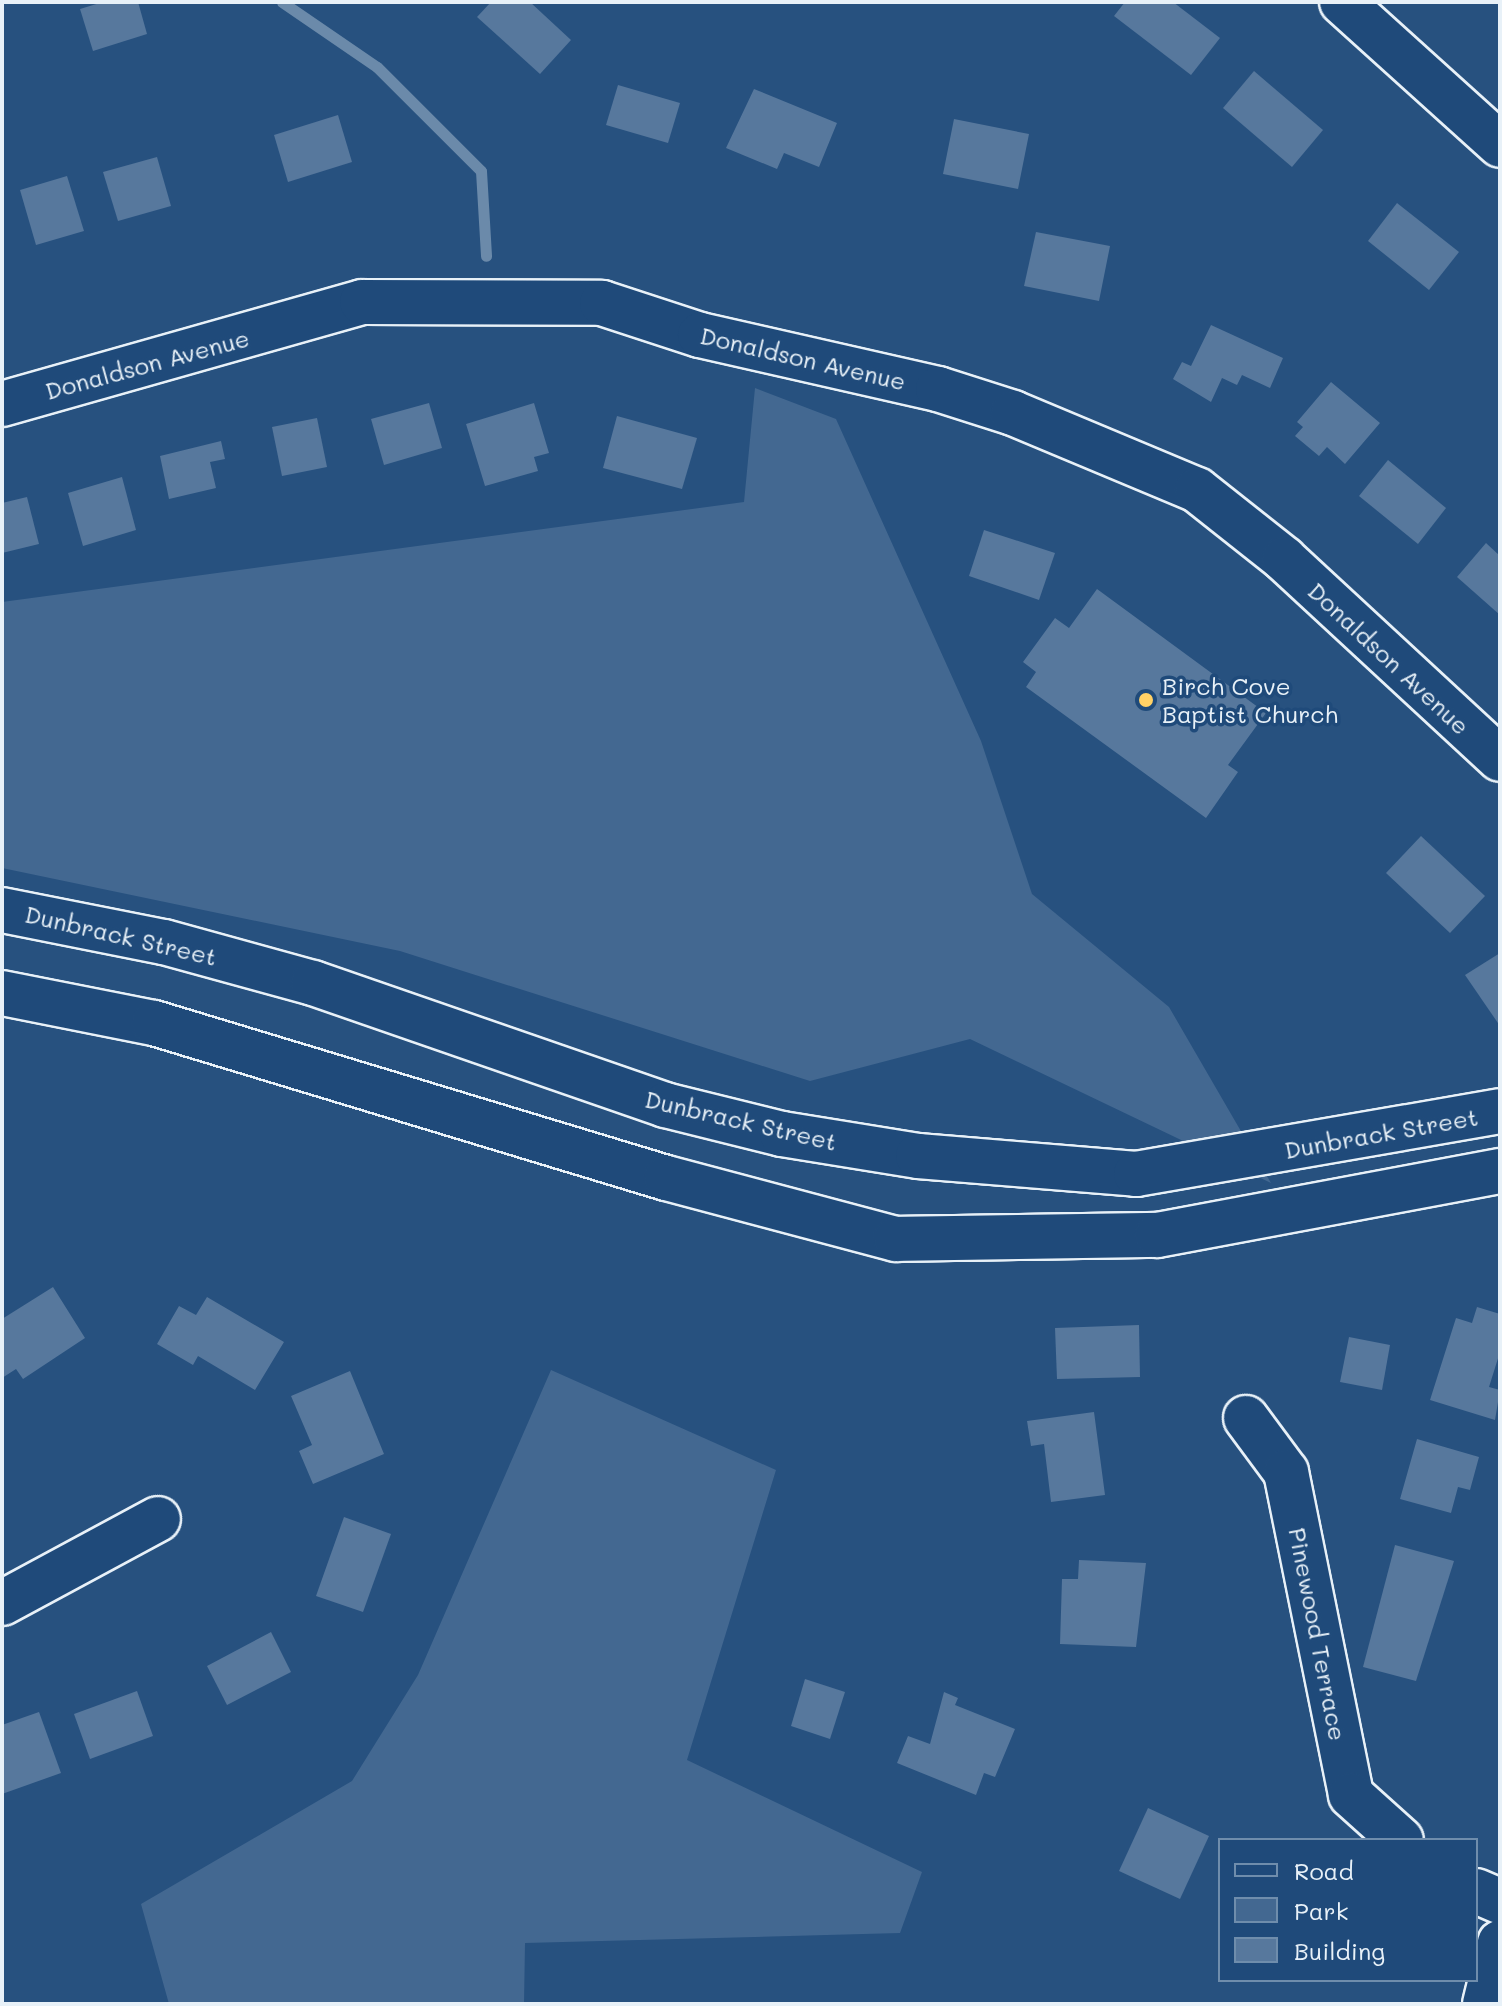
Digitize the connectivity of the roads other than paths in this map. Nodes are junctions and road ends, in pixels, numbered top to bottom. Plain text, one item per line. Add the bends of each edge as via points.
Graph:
1 (1342, 2) edge
2 (1500, 145) edge
3 (2, 404) edge
4 (1500, 759) edge
5 (2, 910) edge
6 (2, 993) edge
7 (1500, 1111) edge
8 (1493, 1175) edge
9 (1246, 1418) dead end
10 (158, 1519) dead end
11 (2, 1603) edge
12 (1399, 1838) edge
13 (1478, 1892) edge
14 (1500, 1901) edge
15 (1500, 1943) edge
16 (1485, 2004) edge

1 - 2 main road
3 - 4 main road, Donaldson Avenue via 362,302 602,303 700,335 938,389 1013,413 1197,490 1284,559
5 - 7 main road, Dunbrack Street via 164,942 313,983 665,1105 782,1134 918,1156 1136,1174
6 - 8 main road via 154,1023 666,1178 896,1239 1157,1235
9 - 12 main road, Pinewood Terrace via 1286,1472 1351,1795
10 - 11 main road
13 - 14 main road
15 - 16 main road

